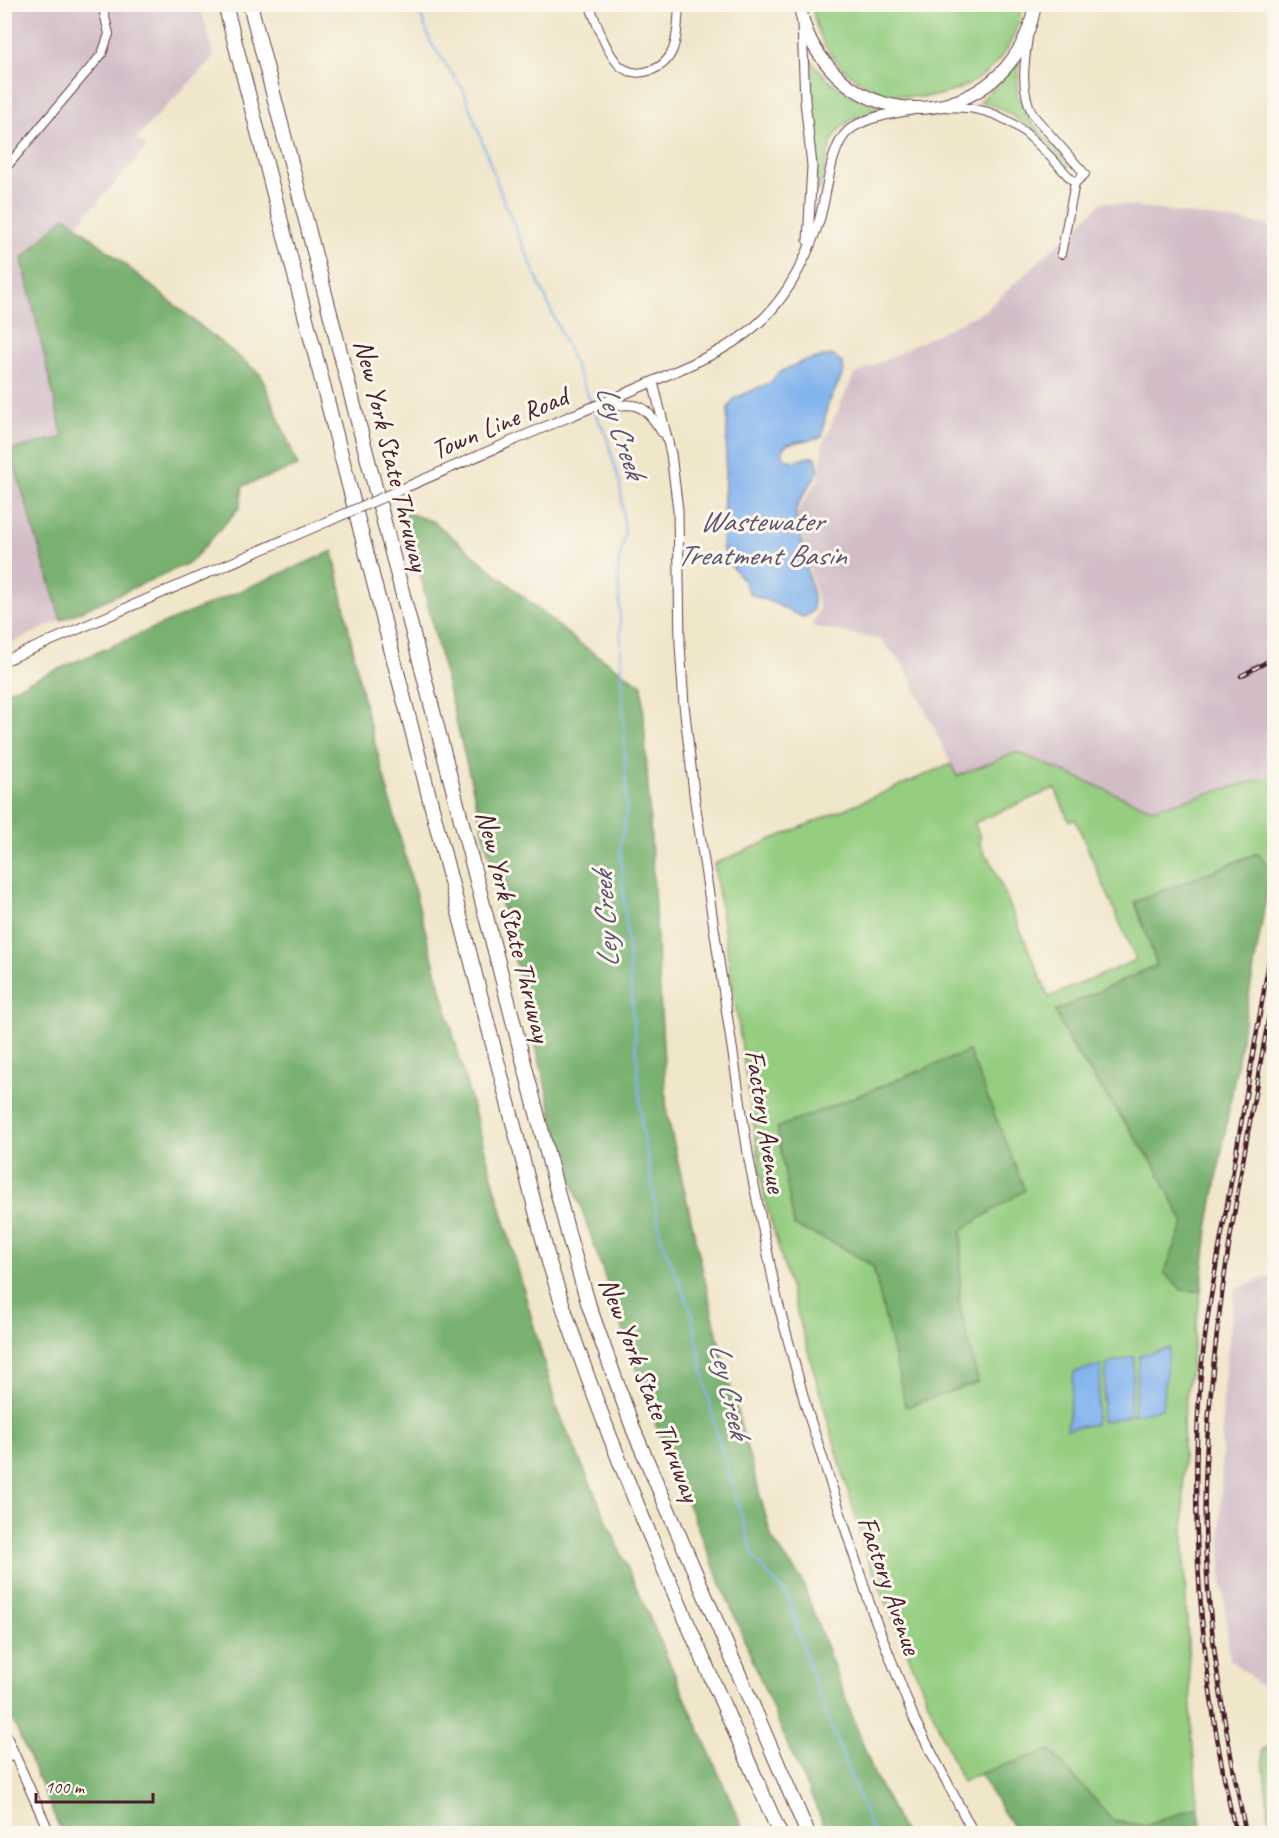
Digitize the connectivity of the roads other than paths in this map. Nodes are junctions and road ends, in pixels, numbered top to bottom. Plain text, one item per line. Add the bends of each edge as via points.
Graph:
1 (102, 4) edge
2 (225, 4) edge
3 (250, 4) edge
4 (589, 4) edge
5 (679, 4) edge
6 (800, 4) edge
7 (1035, 5) edge
8 (801, 19) junction
9 (1029, 30) junction
10 (938, 107) junction
11 (912, 110) junction
12 (4, 170) edge
13 (1075, 183) junction
14 (807, 249) junction
15 (1061, 254) dead end
16 (653, 382) junction
17 (610, 404) junction
18 (666, 437) junction
19 (4, 661) edge
20 (4, 1731) edge
21 (15, 1755) junction
22 (4, 1759) edge
23 (50, 1833) edge
24 (780, 1833) edge
25 (808, 1833) edge
26 (974, 1833) edge

1 - 12 street via 109,34 102,54
2 - 24 highway, New York State Thruway via 549,1262 610,1440
3 - 25 highway, New York State Thruway via 572,1249 634,1431
4 - 5 street via 618,63 629,71 642,73 660,67 674,51
6 - 8 main road
7 - 9 main road
8 - 11 main road via 835,75 863,95
8 - 14 street, Town Line Road via 812,166
9 - 10 main road via 1006,68 990,82 963,99
9 - 13 street via 1023,73 1027,105 1085,174
10 - 11 main road
10 - 13 street via 974,109 1008,120
11 - 14 street, Town Line Road via 875,117 843,136
13 - 15 street
14 - 16 street, Town Line Road via 781,297 740,339
16 - 17 street, Town Line Road
16 - 18 street, Factory Avenue
17 - 18 street via 641,407 650,413
17 - 19 street, Town Line Road, bridge via 587,410
18 - 26 street, Factory Avenue via 678,510 680,645 695,802 748,1160 777,1299 807,1410 872,1611 915,1721
20 - 21 street
21 - 22 street
21 - 23 street

